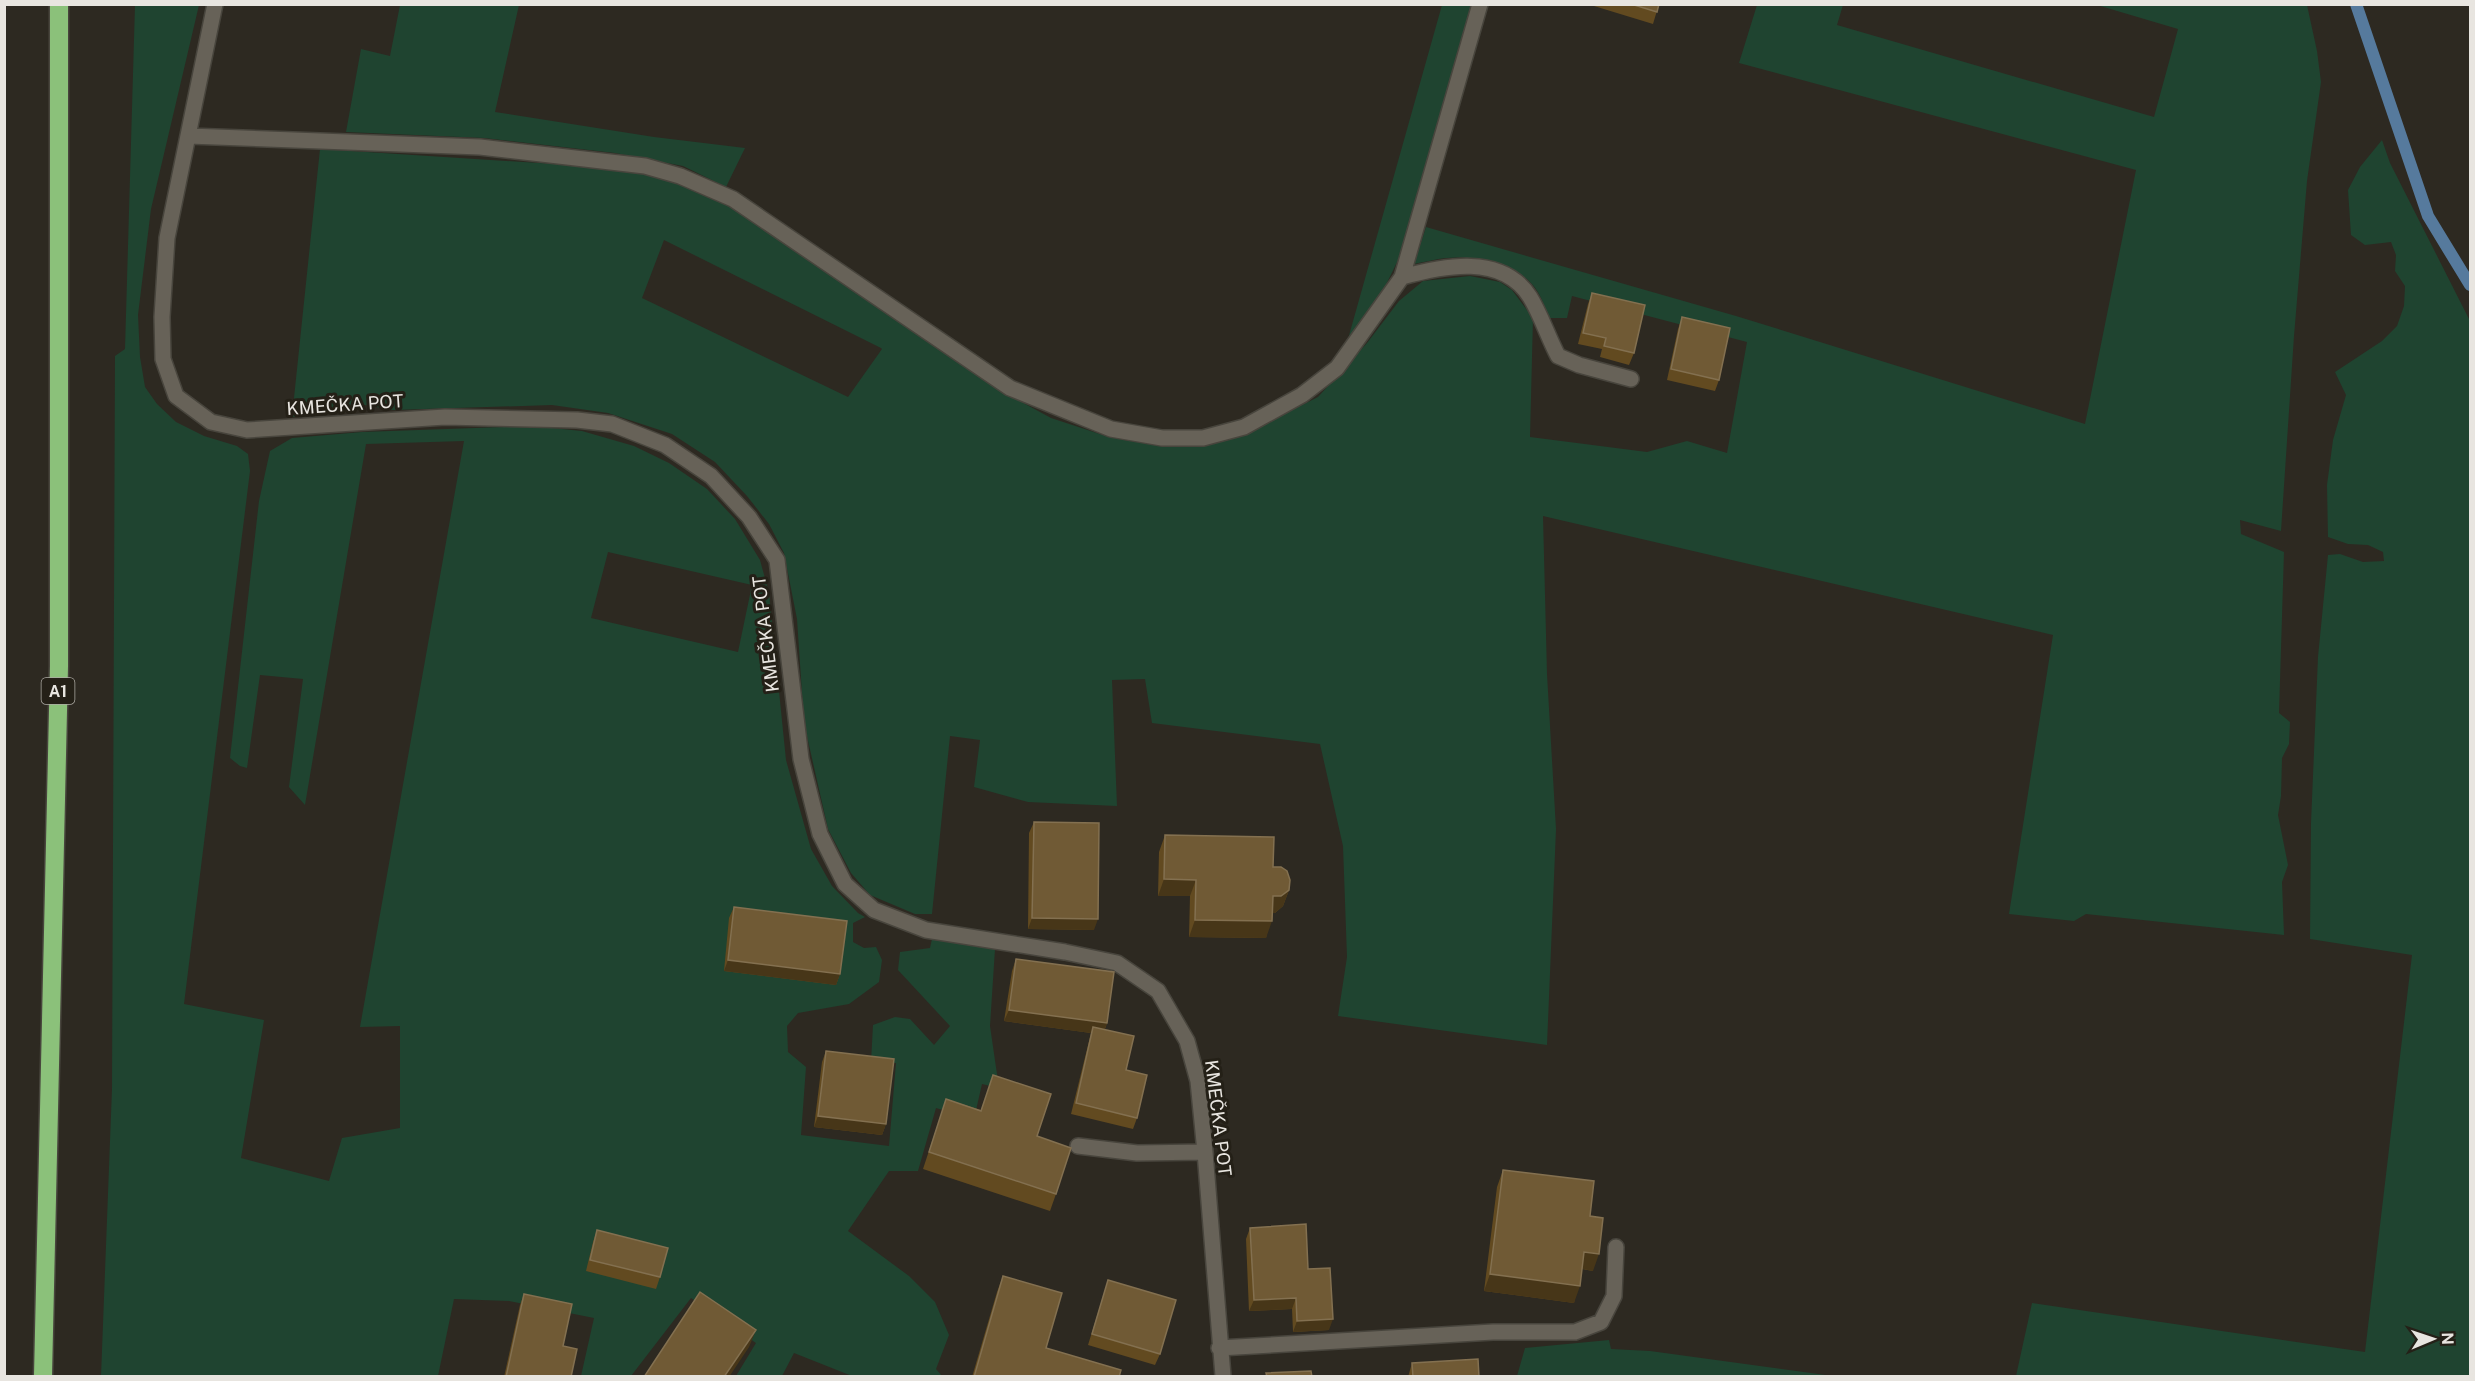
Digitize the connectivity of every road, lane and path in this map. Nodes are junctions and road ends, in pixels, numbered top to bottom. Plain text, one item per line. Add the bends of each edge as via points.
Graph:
1 (59, 4) edge
2 (215, 4) edge
3 (1480, 4) edge
4 (189, 136) junction
5 (1402, 277) junction
6 (1630, 379) dead end
7 (1078, 1146) dead end
8 (1205, 1152) junction
9 (1616, 1247) dead end
10 (1219, 1348) junction
11 (43, 1377) edge
12 (1223, 1377) edge

1 - 11 highway, A1 via 59,666
2 - 4 street, KMEČKA POT
3 - 5 street
4 - 5 street via 480,147 645,166 680,176 733,199 1010,388 1111,429 1162,438 1203,438 1244,427 1302,395 1337,368
4 - 8 street, KMEČKA POT via 166,238 162,316 163,359 176,396 211,422 247,430 445,417 612,424 665,445 711,476 749,517 777,560 801,759 820,834 845,884 874,910 926,930 1117,963 1158,991 1187,1041 1198,1081
5 - 6 street via 1434,268 1475,265 1509,276 1529,296 1558,356
7 - 8 street via 1137,1153
8 - 10 street, KMEČKA POT
9 - 10 street via 1614,1296 1601,1322 1575,1332 1493,1332
10 - 12 street, KMEČKA POT

